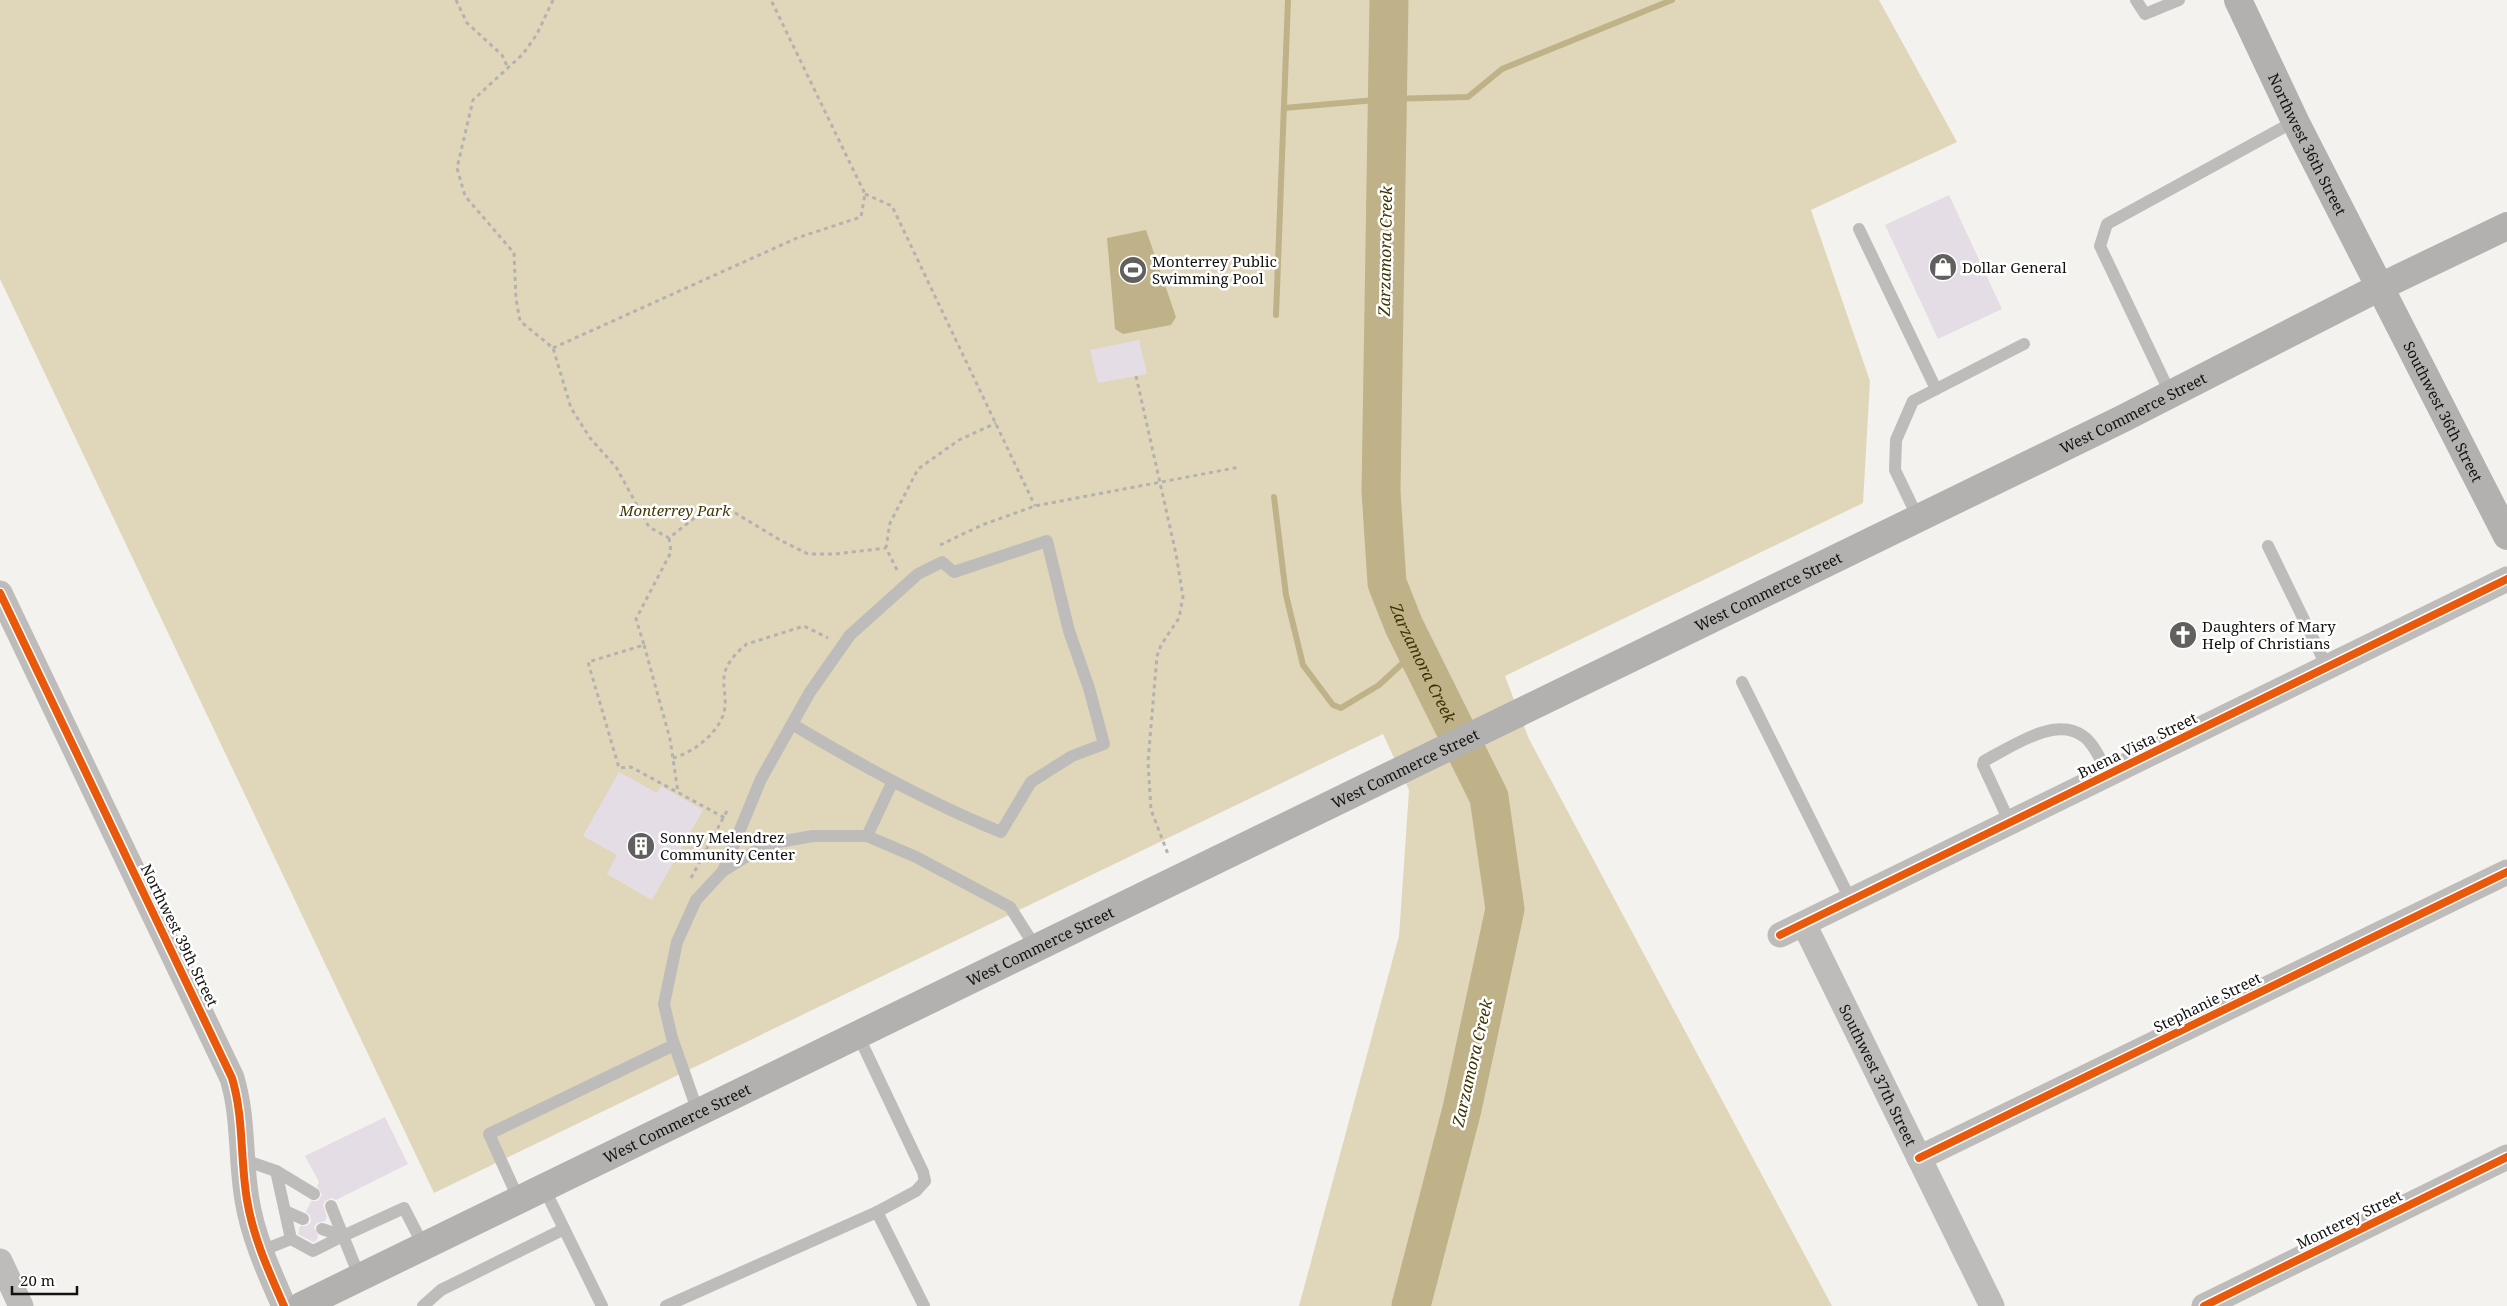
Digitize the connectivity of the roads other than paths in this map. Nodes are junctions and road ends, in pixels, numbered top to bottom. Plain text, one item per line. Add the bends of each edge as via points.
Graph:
1 (2136, 0) edge
2 (2179, 0) edge
3 (2238, 0) edge
4 (2295, 122) junction
5 (2507, 226) edge
6 (1859, 229) dead end
7 (2380, 287) junction
8 (2024, 344) dead end
9 (1936, 389) junction
10 (2171, 395) junction
11 (1918, 518) junction
12 (2506, 532) edge
13 (2268, 546) dead end
14 (2507, 579) edge
15 (0, 593) edge
16 (2327, 668) junction
17 (1742, 682) dead end
18 (792, 724) junction
19 (2108, 774) junction
20 (892, 782) junction
21 (2010, 823) junction
22 (867, 836) junction
23 (724, 871) junction
24 (2507, 872) edge
25 (1851, 901) junction
26 (1804, 924) junction
27 (1780, 935) dead end
28 (1036, 948) junction
29 (858, 1034) junction
30 (674, 1045) junction
31 (698, 1112) junction
32 (1919, 1158) junction
33 (2507, 1158) edge
34 (244, 1160) junction
35 (276, 1171) junction
36 (544, 1188) junction
37 (314, 1194) dead end
38 (519, 1200) junction
39 (331, 1206) dead end
40 (286, 1211) junction
41 (877, 1212) junction
42 (303, 1220) dead end
43 (322, 1228) dead end
44 (564, 1229) junction
45 (343, 1236) junction
46 (291, 1239) junction
47 (424, 1246) junction
48 (261, 1251) junction
49 (0, 1260) edge
50 (360, 1278) junction
51 (21, 1306) edge
52 (284, 1306) edge
53 (301, 1306) edge
54 (423, 1306) edge
55 (602, 1306) edge
56 (666, 1306) edge
57 (924, 1306) edge
58 (1992, 1306) edge
59 (2204, 1306) edge

1 - 2 lane via 2145,14
3 - 4 main road, Northwest 36th Street
4 - 7 main road, Northwest 36th Street
4 - 10 lane via 2107,224 2100,246
5 - 7 main road, West Commerce Street
6 - 9 lane
7 - 10 main road, West Commerce Street
7 - 12 main road, Southwest 36th Street
8 - 9 lane
9 - 11 lane via 1913,401 1896,440 1895,470
10 - 11 main road, West Commerce Street
11 - 28 main road, West Commerce Street
13 - 16 lane
14 - 16 street, Buena Vista Street
15 - 34 street, Northwest 39th Street via 225,1059 242,1116
16 - 19 street, Buena Vista Street
17 - 25 lane
18 - 20 lane
18 - 20 lane via 850,635 918,574 942,562 954,572 1047,540 1069,630 1104,744 1072,756 1032,782 1001,832
18 - 23 lane via 761,779
19 - 21 street, Buena Vista Street
19 - 21 lane via 2084,736 2070,730 2046,730 1984,761 1983,766
20 - 22 lane
21 - 25 street, Buena Vista Street
22 - 23 lane via 813,836 767,844
22 - 28 lane via 916,857 1010,907
23 - 30 lane via 696,900 677,942 664,1004
24 - 32 street, Stephanie Street
25 - 26 street, Buena Vista Street
26 - 27 street, Buena Vista Street
26 - 32 street, Southwest 37th Street
28 - 29 main road, West Commerce Street
29 - 31 main road, West Commerce Street
29 - 41 lane via 925,1181 916,1191
30 - 31 lane
30 - 38 lane via 488,1134
31 - 36 main road, West Commerce Street
32 - 58 street, Southwest 37th Street
33 - 59 street, Monterey Street
34 - 35 lane
34 - 48 street, Northwest 39th Street via 247,1200
35 - 37 lane
35 - 40 lane
36 - 38 main road, West Commerce Street
36 - 44 lane
38 - 47 main road, West Commerce Street
39 - 45 lane
40 - 42 lane
40 - 46 lane
41 - 56 lane
41 - 57 lane
43 - 45 lane
44 - 54 lane via 441,1290
44 - 55 lane
45 - 46 lane via 313,1251
45 - 47 lane via 404,1208
45 - 50 lane
46 - 48 lane
47 - 50 main road, West Commerce Street
48 - 52 street, Northwest 39th Street
49 - 51 street
50 - 53 main road, West Commerce Street

